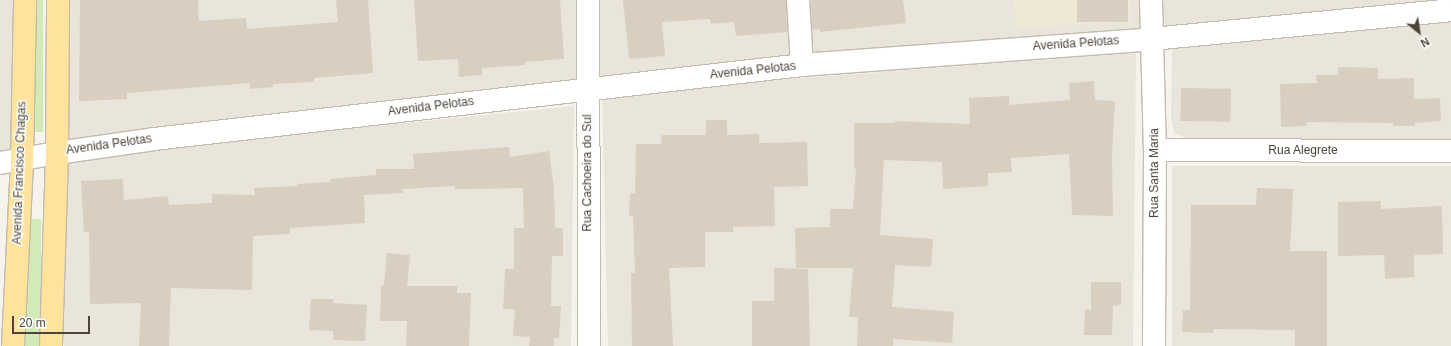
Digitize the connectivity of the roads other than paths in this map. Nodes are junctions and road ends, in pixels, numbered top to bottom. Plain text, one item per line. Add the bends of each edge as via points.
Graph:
1 (25, 0) edge
2 (58, 0) edge
3 (588, 0) edge
4 (798, 0) edge
5 (1152, 0) edge
6 (1451, 10) edge
7 (1152, 39) junction
8 (802, 65) junction
9 (588, 89) junction
10 (1155, 150) junction
11 (1451, 151) edge
12 (57, 153) junction
13 (22, 160) junction
14 (0, 163) edge
15 (13, 346) edge
16 (51, 346) edge
17 (589, 346) edge
18 (1154, 346) edge

1 - 13 main road, Avenida Francisco Chagas
2 - 12 main road
3 - 9 street, Rua Cachoeira do Sul
4 - 8 street
5 - 7 street, Rua Santa Maria
6 - 7 street, Avenida Pelotas
7 - 8 street, Avenida Pelotas
7 - 10 street, Rua Santa Maria
8 - 9 street, Avenida Pelotas
9 - 12 street, Avenida Pelotas via 162,138
9 - 17 street, Rua Cachoeira do Sul
10 - 11 street, Rua Alegrete
10 - 18 street, Rua Santa Maria
12 - 13 street, Avenida Pelotas
12 - 16 main road
13 - 14 street, Avenida Pelotas
13 - 15 main road, Avenida Francisco Chagas

